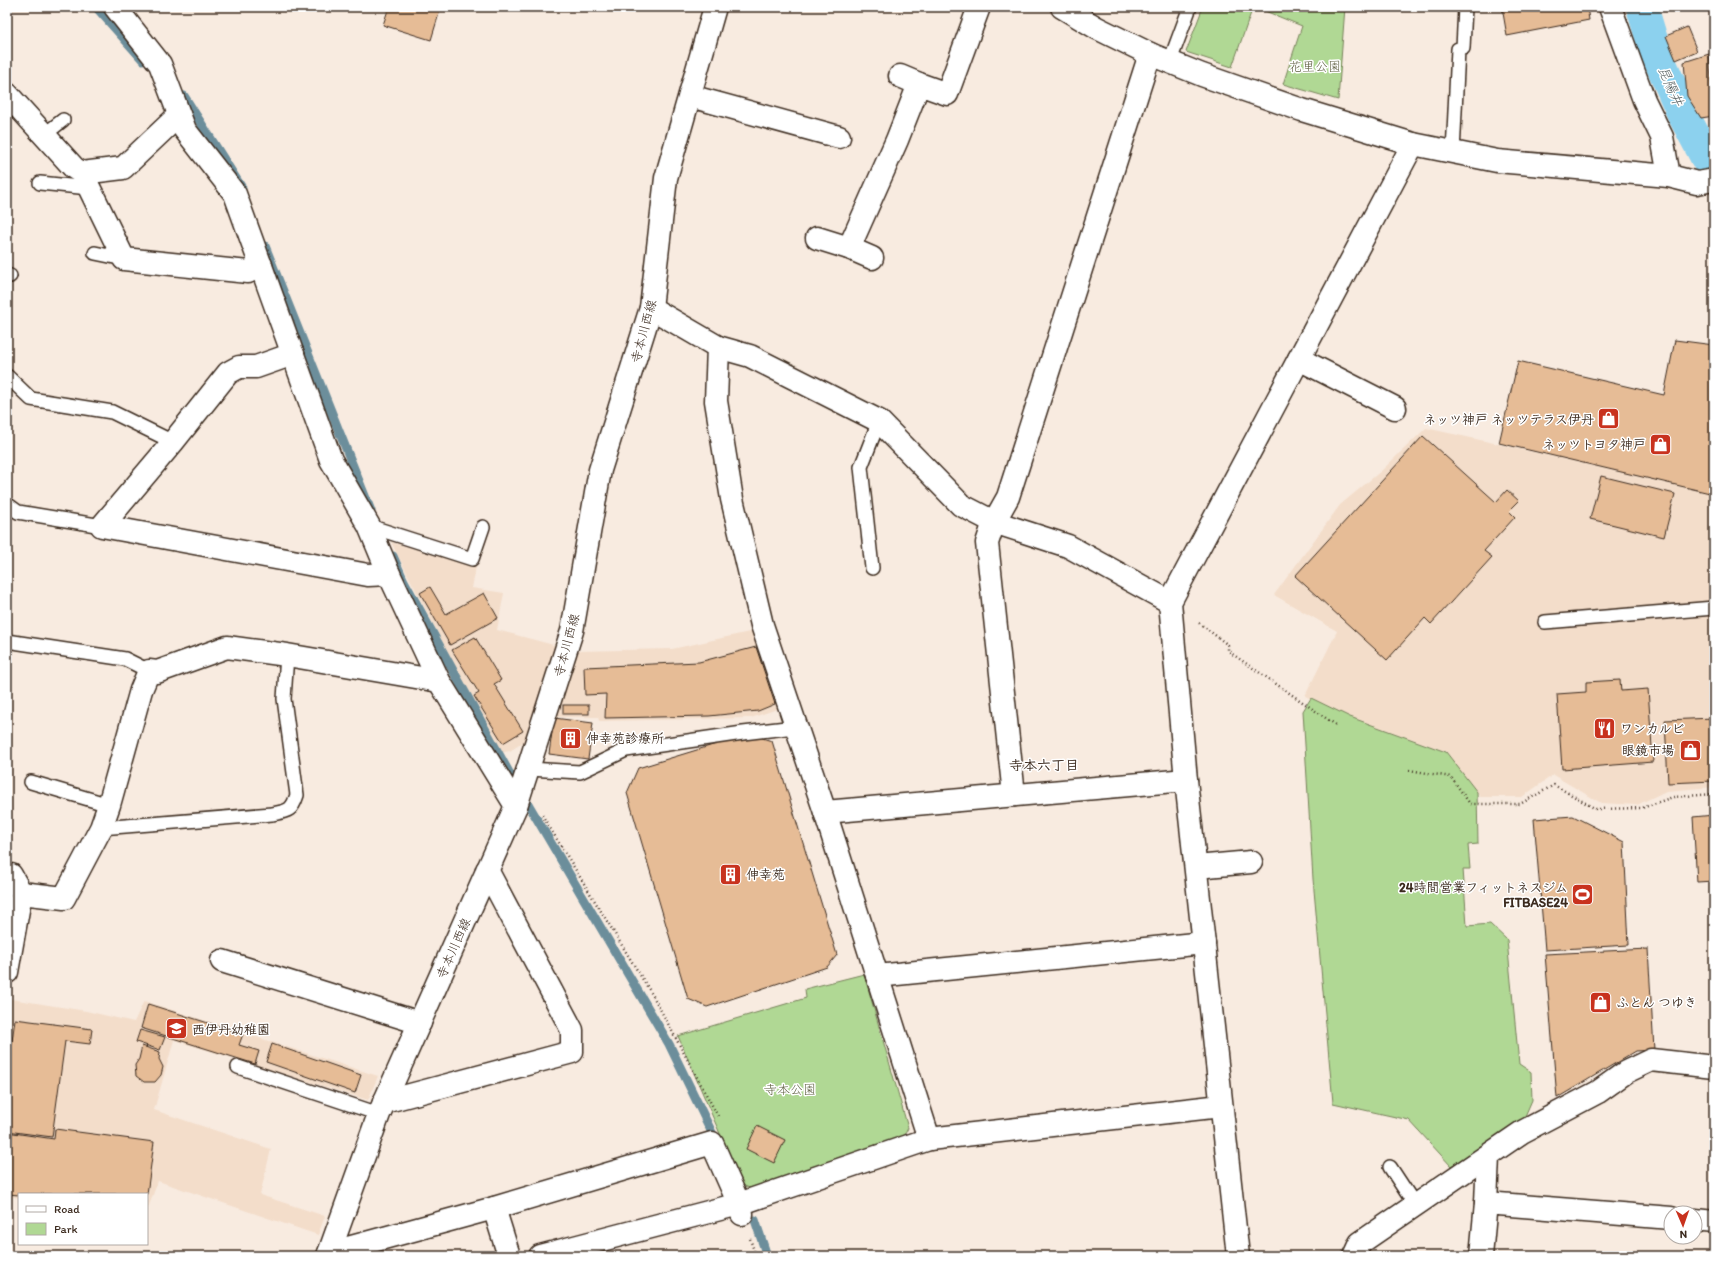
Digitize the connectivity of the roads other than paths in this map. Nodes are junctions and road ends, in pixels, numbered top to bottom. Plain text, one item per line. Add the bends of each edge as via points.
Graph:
1 (115, 7) edge
2 (715, 7) edge
3 (979, 7) edge
4 (1062, 7) edge
5 (1190, 7) edge
6 (1466, 7) edge
7 (1610, 7) edge
8 (1160, 58) junction
9 (7, 94) edge
10 (690, 96) junction
11 (179, 115) junction
12 (63, 120) dead end
13 (44, 135) junction
14 (839, 138) dead end
15 (1413, 144) junction
16 (1453, 153) junction
17 (1669, 176) junction
18 (86, 180) junction
19 (1714, 180) edge
20 (40, 183) dead end
21 (817, 238) dead end
22 (850, 248) junction
23 (95, 253) dead end
24 (872, 258) dead end
25 (124, 259) junction
26 (261, 265) junction
27 (651, 308) junction
28 (718, 347) junction
29 (293, 354) junction
30 (1299, 359) junction
31 (7, 376) edge
32 (1395, 408) dead end
33 (879, 421) junction
34 (173, 442) junction
35 (7, 504) edge
36 (994, 522) junction
37 (102, 526) junction
38 (369, 526) junction
39 (482, 527) dead end
40 (872, 568) dead end
41 (389, 574) junction
42 (1170, 602) junction
43 (1714, 608) edge
44 (1545, 622) dead end
45 (7, 641) edge
46 (287, 655) junction
47 (149, 671) junction
48 (439, 681) junction
49 (795, 727) junction
50 (526, 777) junction
51 (1186, 780) junction
52 (31, 782) dead end
53 (1014, 795) junction
54 (109, 805) junction
55 (516, 806) junction
56 (825, 812) junction
57 (101, 828) junction
58 (1250, 862) dead end
59 (1196, 867) junction
60 (487, 870) junction
61 (7, 875) edge
62 (21, 893) junction
63 (1204, 943) junction
64 (222, 961) dead end
65 (7, 972) edge
66 (877, 976) junction
67 (420, 1023) junction
68 (238, 1067) dead end
69 (1714, 1067) edge
70 (1221, 1106) junction
71 (382, 1108) junction
72 (929, 1139) junction
73 (1488, 1156) junction
74 (1390, 1168) dead end
75 (1486, 1203) junction
76 (1415, 1205) junction
77 (494, 1208) junction
78 (740, 1209) junction
79 (1663, 1217) edge
80 (1703, 1221) edge
81 (1714, 1222) edge
82 (329, 1254) edge
83 (509, 1256) edge
84 (540, 1256) edge
85 (1238, 1256) edge
86 (1354, 1256) edge
87 (1481, 1256) edge

1 - 11 street via 160,64
2 - 10 street, 寺本川西線
3 - 22 street via 947,94 909,80 897,140
4 - 8 street via 1097,28
5 - 8 lane
6 - 16 lane via 1463,48 1458,49
7 - 17 street via 1644,100 1662,137
8 - 15 street via 1302,110
8 - 36 street via 1008,497
9 - 13 street
10 - 14 street
10 - 27 street, 寺本川西線 via 666,178
11 - 18 street via 123,168
11 - 26 street via 186,130 235,194
12 - 13 lane
13 - 18 street
15 - 16 street
15 - 30 street
16 - 17 street via 1497,161
17 - 19 street via 1697,183
18 - 20 lane
18 - 25 street
21 - 22 street
22 - 24 street
23 - 25 lane
25 - 26 street via 248,272
26 - 29 street
27 - 28 street
27 - 50 street, 寺本川西線 via 600,470 572,631
28 - 33 street via 750,356
28 - 49 street via 716,401 732,499 762,625
29 - 34 street via 256,368 239,366 228,372
29 - 38 street via 331,460
30 - 32 street
30 - 42 street
31 - 34 lane via 31,399 112,412
33 - 36 street via 961,505
33 - 40 lane via 861,467
34 - 37 street
35 - 37 lane via 18,512
36 - 42 street via 1068,546
36 - 53 street via 987,543
37 - 41 street via 368,575
38 - 39 lane via 472,559
38 - 41 street
41 - 48 street
42 - 51 street
43 - 44 lane
45 - 47 lane via 125,659
46 - 47 street via 227,647 157,672
46 - 48 street
46 - 57 lane via 284,699 297,795 293,806 285,812 272,814
47 - 54 street via 141,690
48 - 55 street
49 - 50 lane via 743,732 626,750 580,772
49 - 56 street
50 - 55 street, 寺本川西線
51 - 53 street
51 - 59 street
52 - 54 lane
53 - 56 street
54 - 57 street
55 - 60 street, 寺本川西線
56 - 66 street
57 - 62 street via 64,898
58 - 59 street
59 - 63 street
60 - 67 street, 寺本川西線
60 - 71 street via 572,1030 572,1052
61 - 62 street via 11,875
62 - 65 street
63 - 66 street
63 - 70 street
64 - 67 street
66 - 72 street
67 - 71 street, 寺本川西線
68 - 71 lane
69 - 73 street via 1651,1060 1626,1072 1598,1092 1522,1132
70 - 72 street
70 - 85 street
71 - 82 street, 寺本川西線
72 - 78 street
73 - 75 street
73 - 76 street
74 - 76 lane
75 - 79 street
75 - 87 street
76 - 86 street via 1360,1243
77 - 78 street via 712,1143
77 - 82 street
77 - 83 street
78 - 84 street
80 - 81 street

